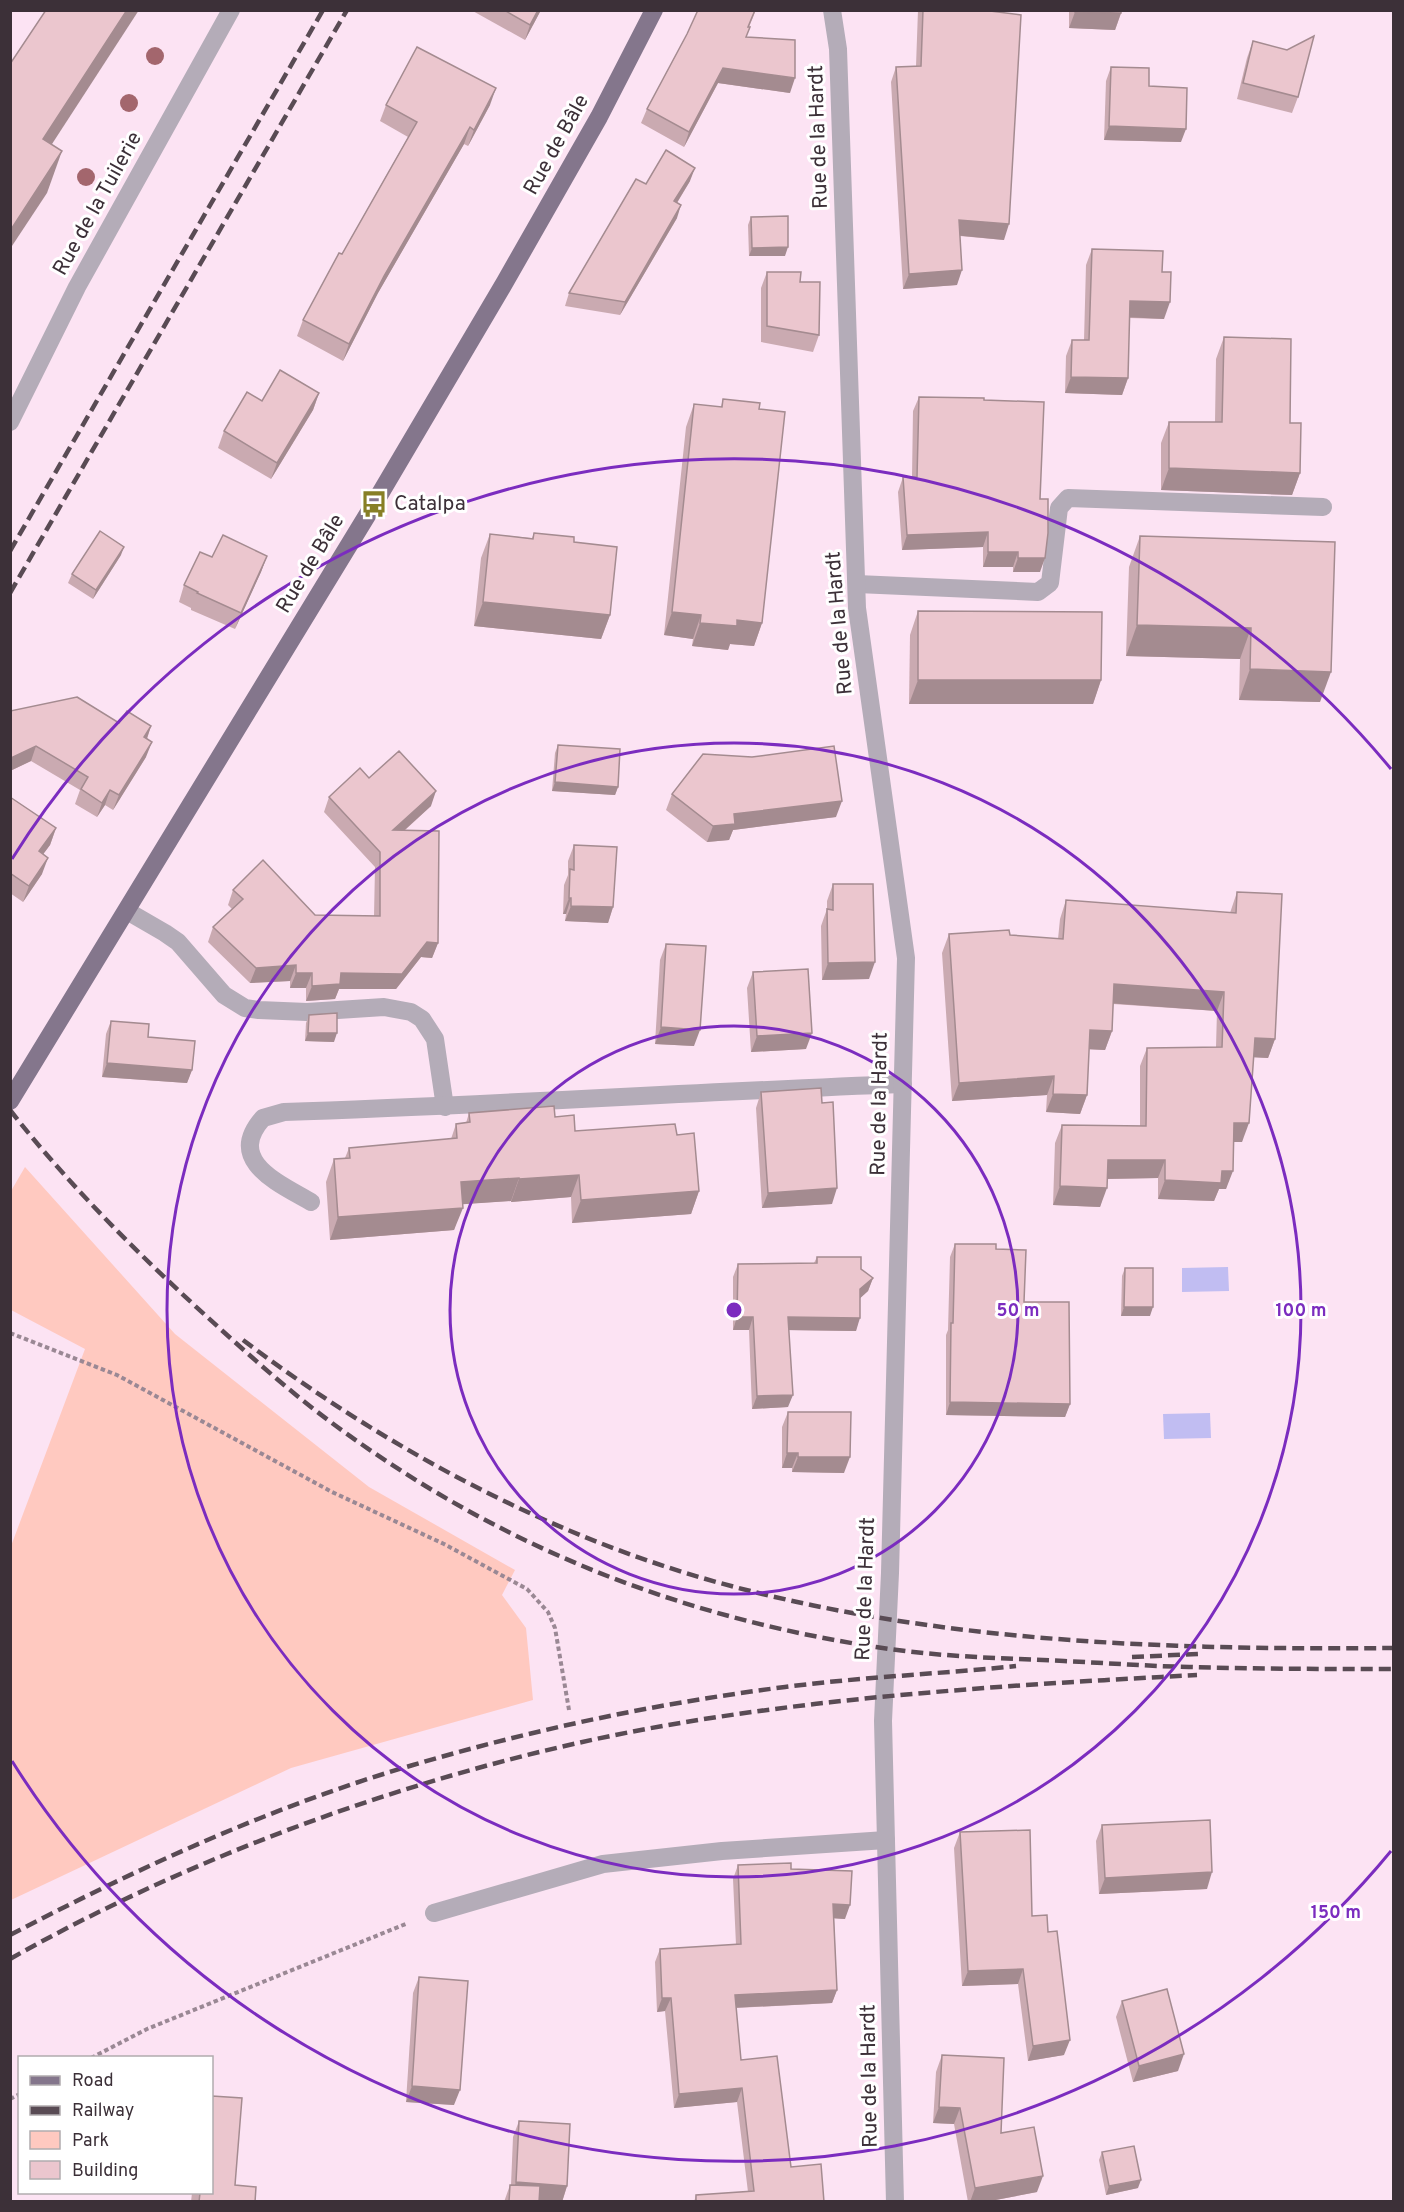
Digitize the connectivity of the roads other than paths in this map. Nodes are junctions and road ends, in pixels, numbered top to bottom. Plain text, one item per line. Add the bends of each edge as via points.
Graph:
1 (231, 10) edge
2 (654, 10) edge
3 (832, 10) edge
4 (10, 422) edge
5 (1323, 507) dead end
6 (857, 584) junction
7 (127, 911) junction
8 (903, 1084) junction
9 (10, 1101) edge
10 (445, 1107) junction
11 (311, 1202) dead end
12 (886, 1840) junction
13 (434, 1913) road end
14 (895, 2202) edge

1 - 4 street, Rue de la Tuilerie via 77,287
2 - 7 main road, Rue de Bâle via 599,117 505,282
3 - 6 street, Rue de la Hardt via 838,50
5 - 6 street via 1068,498 1059,508 1050,583 1038,592
6 - 8 street, Rue de la Hardt via 906,958
7 - 9 main road, Rue de Bâle
7 - 10 street via 178,942 224,995 245,1008 307,1012 384,1006 411,1012 430,1028 435,1040
8 - 10 street
8 - 12 street, Rue de la Hardt via 883,1721
10 - 11 street via 284,1112 263,1118 251,1135 253,1160 270,1178
12 - 13 street via 603,1864
12 - 14 street, Rue de la Hardt

